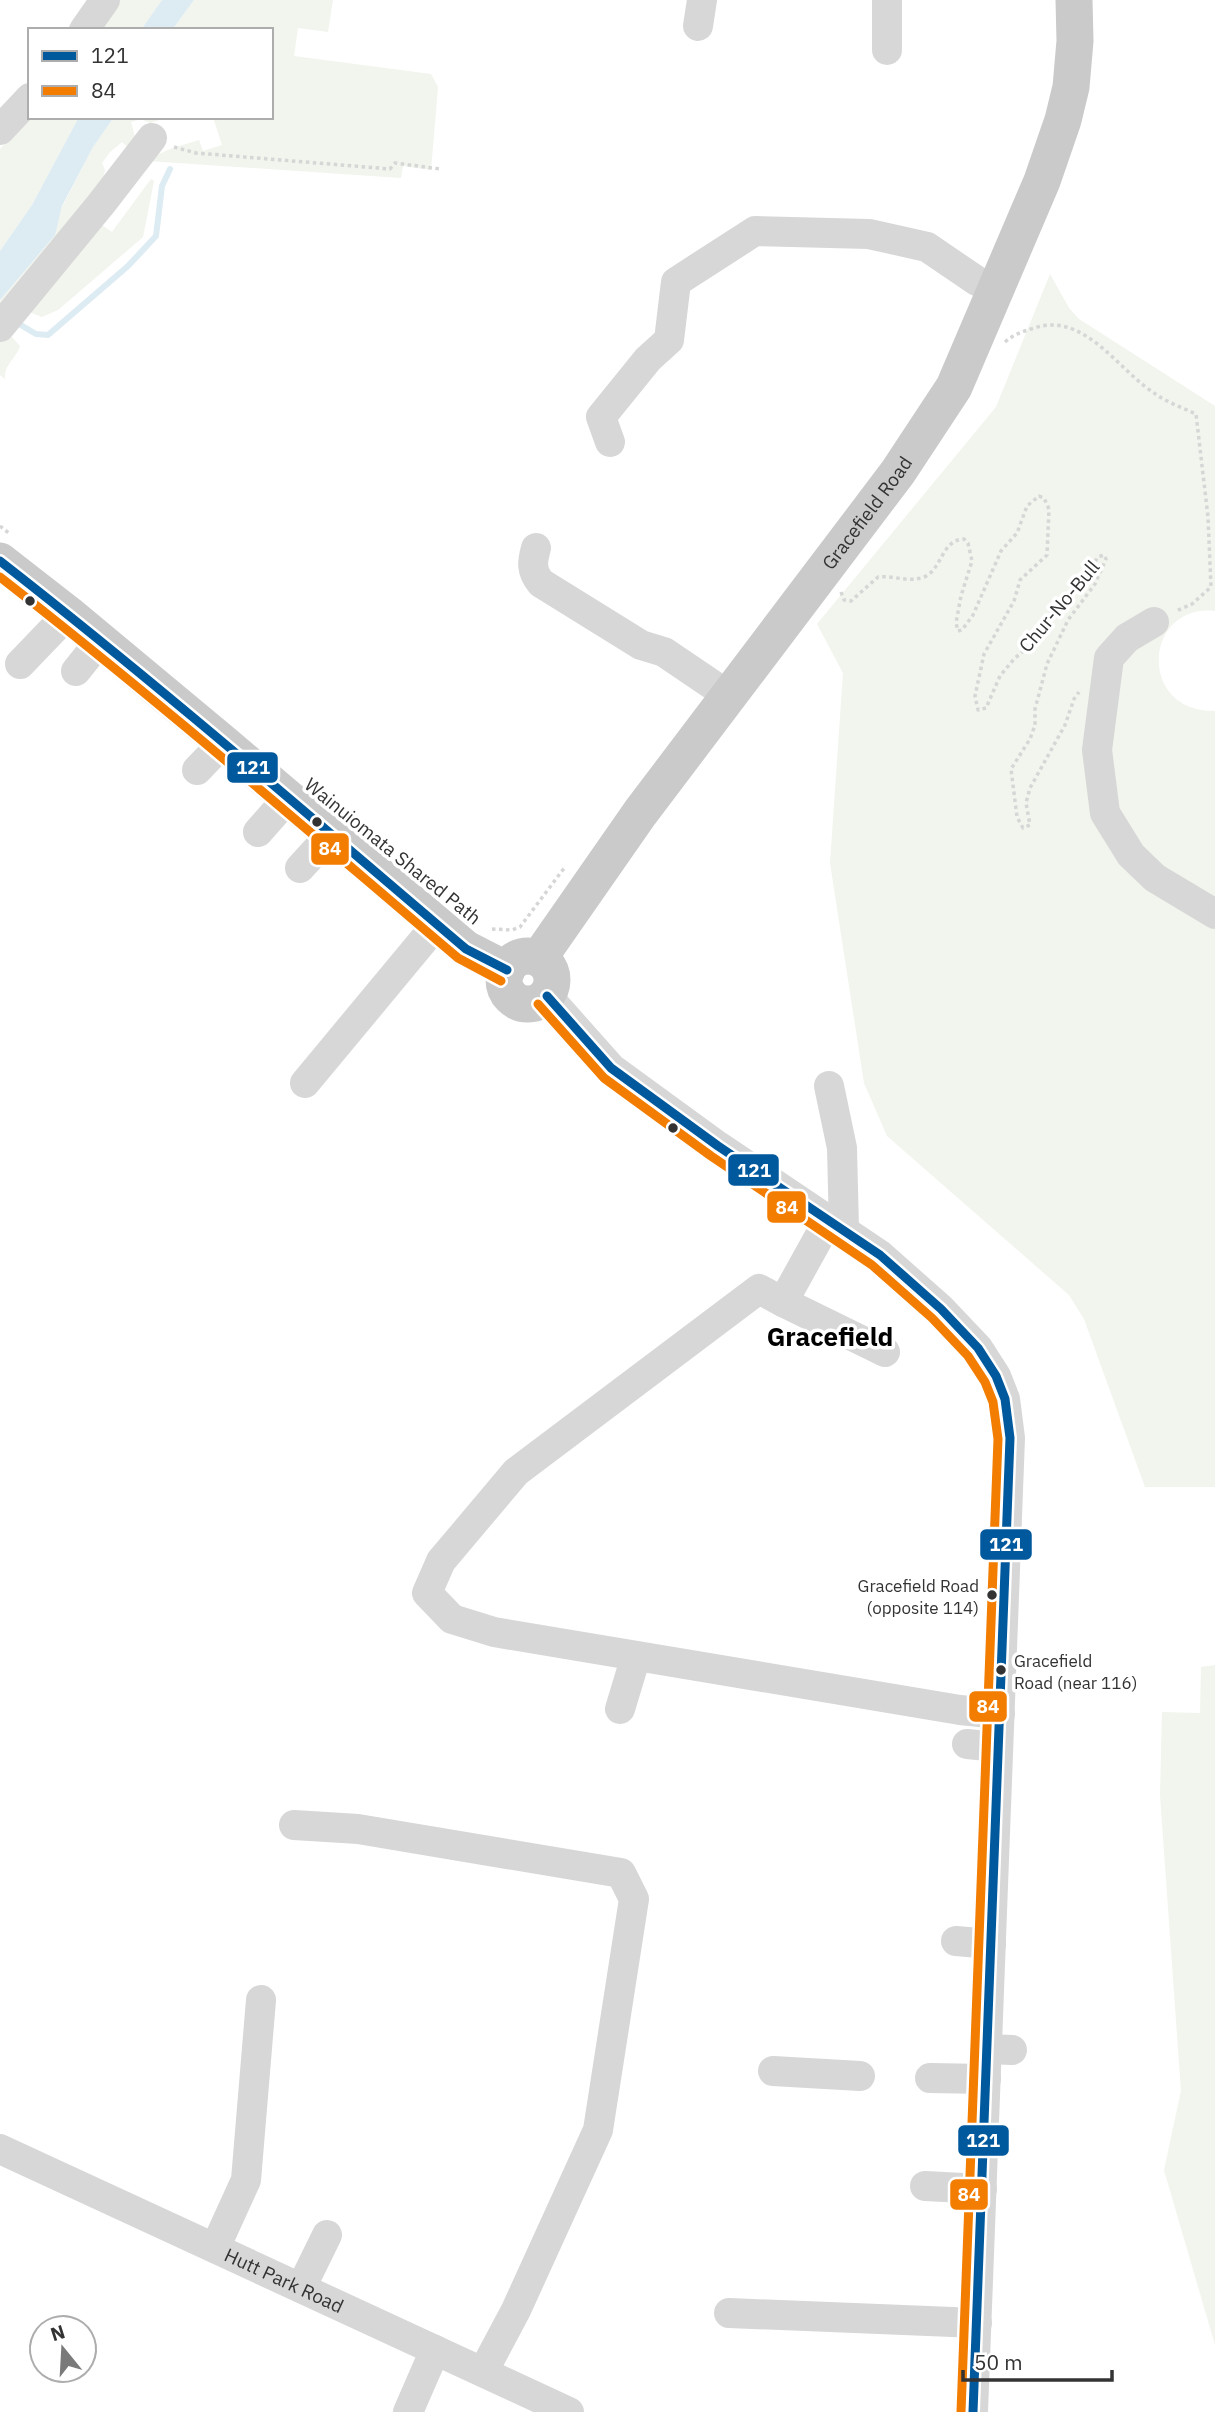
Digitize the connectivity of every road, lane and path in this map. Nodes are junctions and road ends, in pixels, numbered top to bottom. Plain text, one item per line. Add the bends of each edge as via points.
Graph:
1 (105, 0) edge
2 (887, 0) edge
3 (1073, 4) edge
4 (85, 28) edge
5 (887, 50) dead end
6 (28, 100) edge
7 (0, 130) edge
8 (152, 138) joint
9 (440, 169) dead end
10 (996, 290) junction
11 (0, 327) edge
12 (1003, 344) dead end
13 (610, 442) dead end
14 (0, 526) edge
15 (5, 548) edge
16 (536, 548) dead end
17 (840, 586) dead end
18 (68, 614) junction
19 (1154, 622) joint
20 (100, 641) junction
21 (20, 664) dead end
22 (76, 671) dead end
23 (1086, 692) dead end
24 (729, 696) junction
25 (223, 743) junction
26 (197, 770) dead end
27 (288, 798) junction
28 (258, 832) dead end
29 (331, 834) junction
30 (572, 859) dead end
31 (300, 868) dead end
32 (1215, 914) edge
33 (437, 923) junction
34 (490, 929) dead end
35 (523, 964) junction
36 (547, 996) joint
37 (305, 1083) dead end
38 (829, 1086) dead end
39 (837, 1224) junction
40 (783, 1302) junction
41 (885, 1352) dead end
42 (636, 1656) junction
43 (620, 1709) dead end
44 (1000, 1714) junction
45 (967, 1744) dead end
46 (998, 1747) junction
47 (294, 1825) dead end
48 (956, 1941) dead end
49 (991, 1944) junction
50 (261, 2000) dead end
51 (773, 2071) dead end
52 (860, 2076) dead end
53 (930, 2078) dead end
54 (986, 2079) junction
55 (0, 2150) edge
56 (925, 2186) dead end
57 (982, 2189) junction
58 (327, 2235) dead end
59 (215, 2248) junction
60 (301, 2288) junction
61 (729, 2313) dead end
62 (977, 2323) junction
63 (435, 2350) junction
64 (483, 2372) junction
65 (563, 2411) edge
66 (408, 2412) edge
67 (973, 2412) edge

1 - 4 street
2 - 5 street
3 - 10 main road, Gracefield Road via 1075,41 1063,120
6 - 7 street
8 - 9 path via 196,153
8 - 11 street
10 - 13 street via 927,247 869,234 755,231 676,282 669,340 601,417
10 - 24 main road, Gracefield Road via 954,387 927,430
12 - 19 path via 1014,335 1044,325 1068,326 1157,396 1196,414 1208,517 1210,587 1192,604
14 - 15 path
15 - 18 main road
16 - 24 street via 532,563 541,583 641,645 664,652
17 - 23 path, Chur-No-Bull via 842,598 848,602 878,577 923,577 951,544 964,539 972,561 956,622 958,631 962,630 1001,551 1017,533 1027,506 1039,496 1044,498 1049,509 1047,555 1020,580 1014,601 984,654 975,696 978,710 986,708 1000,676 1036,640 1053,609 1080,585 1098,557 1106,559 1047,664 1035,725 1011,769 1017,817 1023,828 1030,825 1026,803 1037,773 1077,694
18 - 20 main road
18 - 21 street
19 - 32 street via 1127,638 1109,658 1097,750 1105,813 1131,855 1155,878
20 - 22 street
20 - 25 main road
24 - 35 main road, Gracefield Road
25 - 26 street
25 - 27 main road
27 - 28 street
27 - 29 main road
29 - 31 street
29 - 33 main road
30 - 34 path, Wainuiomata Shared Path via 520,927
33 - 35 main road via 466,949
33 - 37 street
35 - 36 main road via 505,986 515,1000 532,1004
36 - 39 street via 611,1068
38 - 39 street via 842,1148
39 - 40 street
39 - 44 street via 941,1309 978,1348 1005,1399 1010,1438
40 - 41 street
40 - 42 street via 760,1289 516,1472 442,1561 427,1593 452,1619 494,1632
42 - 43 street
42 - 44 street
44 - 46 street
45 - 46 street
46 - 49 street
47 - 64 street via 370,1831 621,1873 634,1899 598,2130
48 - 49 street
49 - 54 street via 999,2049
50 - 59 street via 246,2180
51 - 52 street
53 - 54 street
54 - 57 street
55 - 59 street, Hutt Park Road
56 - 57 street
57 - 62 street
58 - 60 street
59 - 60 street, Hutt Park Road
60 - 63 street, Hutt Park Road
61 - 62 street
62 - 67 street
63 - 64 street, Hutt Park Road
63 - 66 street
64 - 65 street, Hutt Park Road

